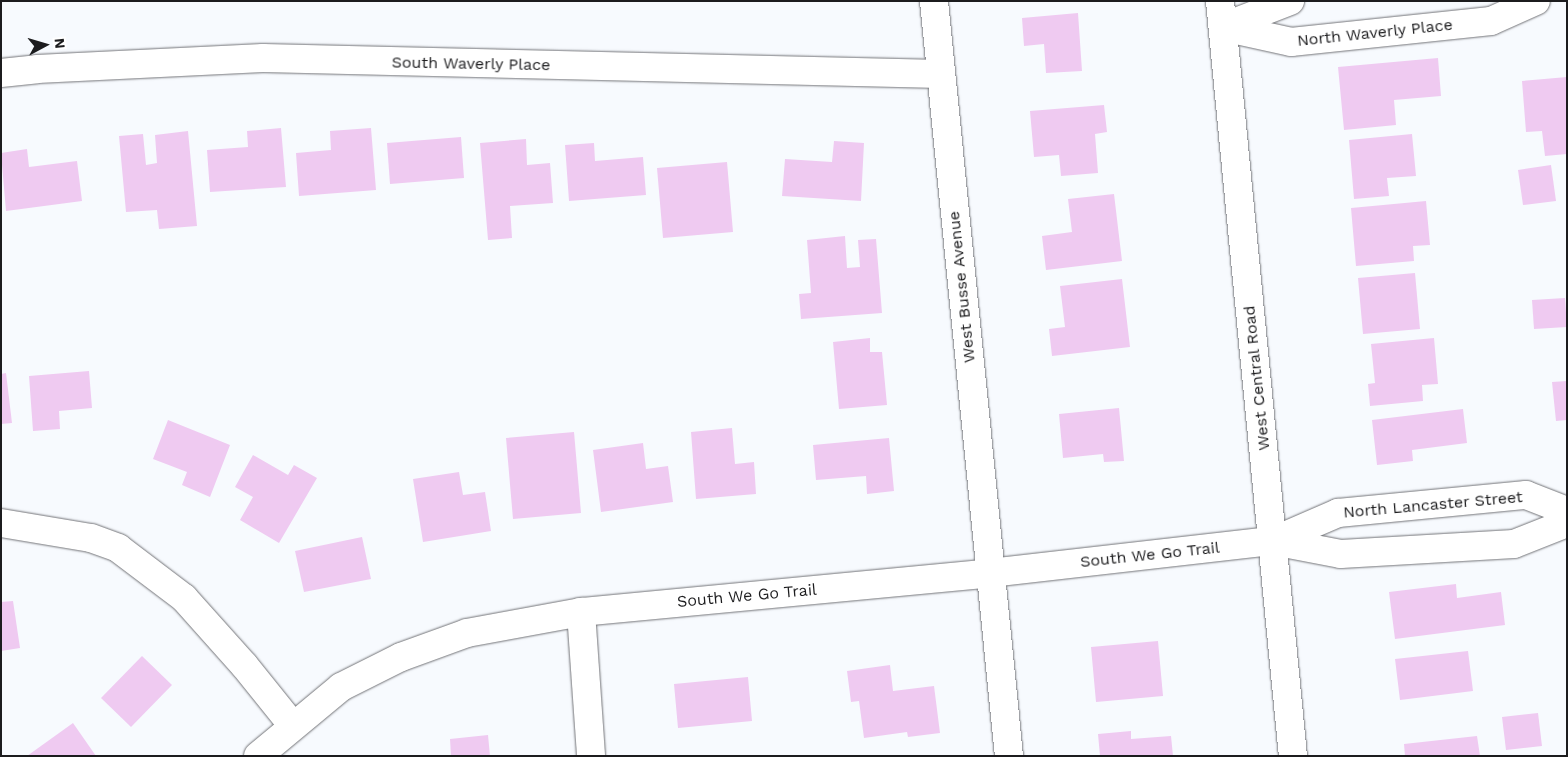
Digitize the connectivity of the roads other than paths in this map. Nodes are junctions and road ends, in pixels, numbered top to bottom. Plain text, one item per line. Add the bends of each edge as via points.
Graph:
1 (934, 1) edge
2 (1290, 1) edge
3 (1536, 1) edge
4 (1221, 14) edge
5 (1, 73) edge
6 (941, 74) junction
7 (1567, 511) edge
8 (1, 523) edge
9 (1567, 523) edge
10 (1273, 541) junction
11 (990, 573) junction
12 (581, 612) junction
13 (293, 726) junction
14 (258, 756) edge
15 (591, 756) edge
16 (1009, 756) edge
17 (1293, 756) edge

1 - 6 street, West Busse Avenue
2 - 4 street
3 - 4 street, North Waverly Place via 1491,21 1291,42
4 - 10 street, West Central Road
5 - 6 street, South Waverly Place via 263,58
6 - 11 street, West Busse Avenue
7 - 10 street, North Lancaster Street via 1526,495 1338,513
8 - 13 street via 91,538 118,548 184,598
9 - 10 street via 1514,544 1341,554
10 - 11 street, South We Go Trail
10 - 17 street, West Central Road
11 - 12 street, South We Go Trail
11 - 16 street, West Busse Avenue
12 - 13 street, South We Go Trail via 467,633 401,657 341,687
12 - 15 street
13 - 14 street, South We Go Trail

